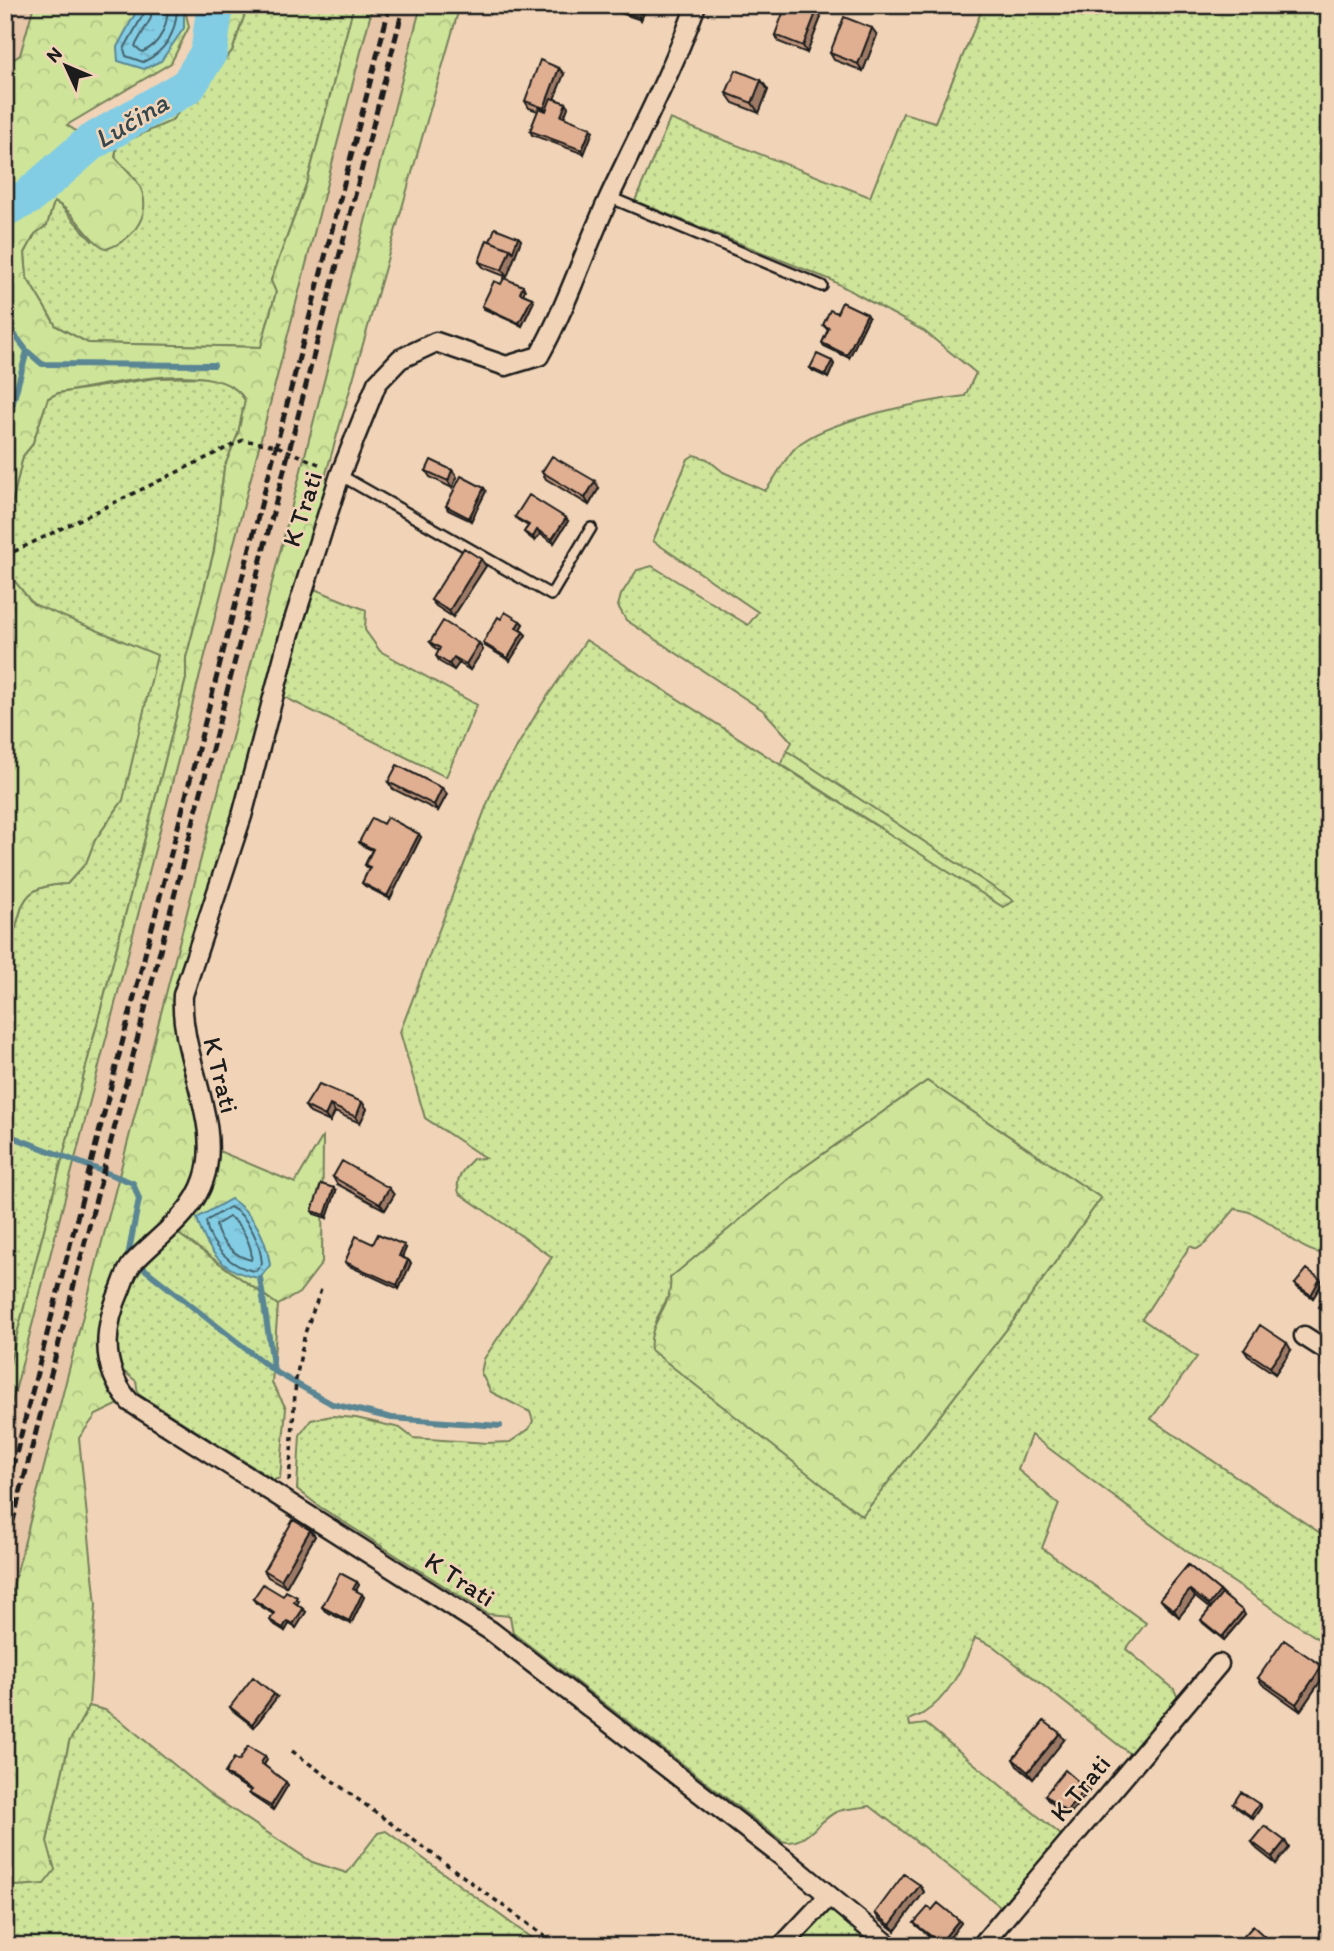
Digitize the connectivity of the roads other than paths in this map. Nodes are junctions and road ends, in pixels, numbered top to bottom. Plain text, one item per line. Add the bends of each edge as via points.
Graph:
1 (696, 5) edge
2 (609, 197) junction
3 (822, 286) dead end
4 (340, 475) junction
5 (590, 528) dead end
6 (1304, 1336) dead end
7 (1329, 1352) edge
8 (1219, 1664) dead end
9 (829, 1896) junction
10 (782, 1946) edge
11 (890, 1946) edge
12 (981, 1946) edge

1 - 2 street, K Trati via 679,52
2 - 3 lane
2 - 4 street, K Trati via 561,317 539,356 506,366 436,342 400,359 377,383
4 - 5 lane via 551,595
4 - 9 street, K Trati via 290,633 242,816 183,995 181,1021 208,1128 204,1180 173,1227 130,1266 111,1309 106,1337 113,1380 130,1402 491,1632
6 - 7 street
8 - 12 street, K Trati
9 - 10 street
9 - 11 street, K Trati

